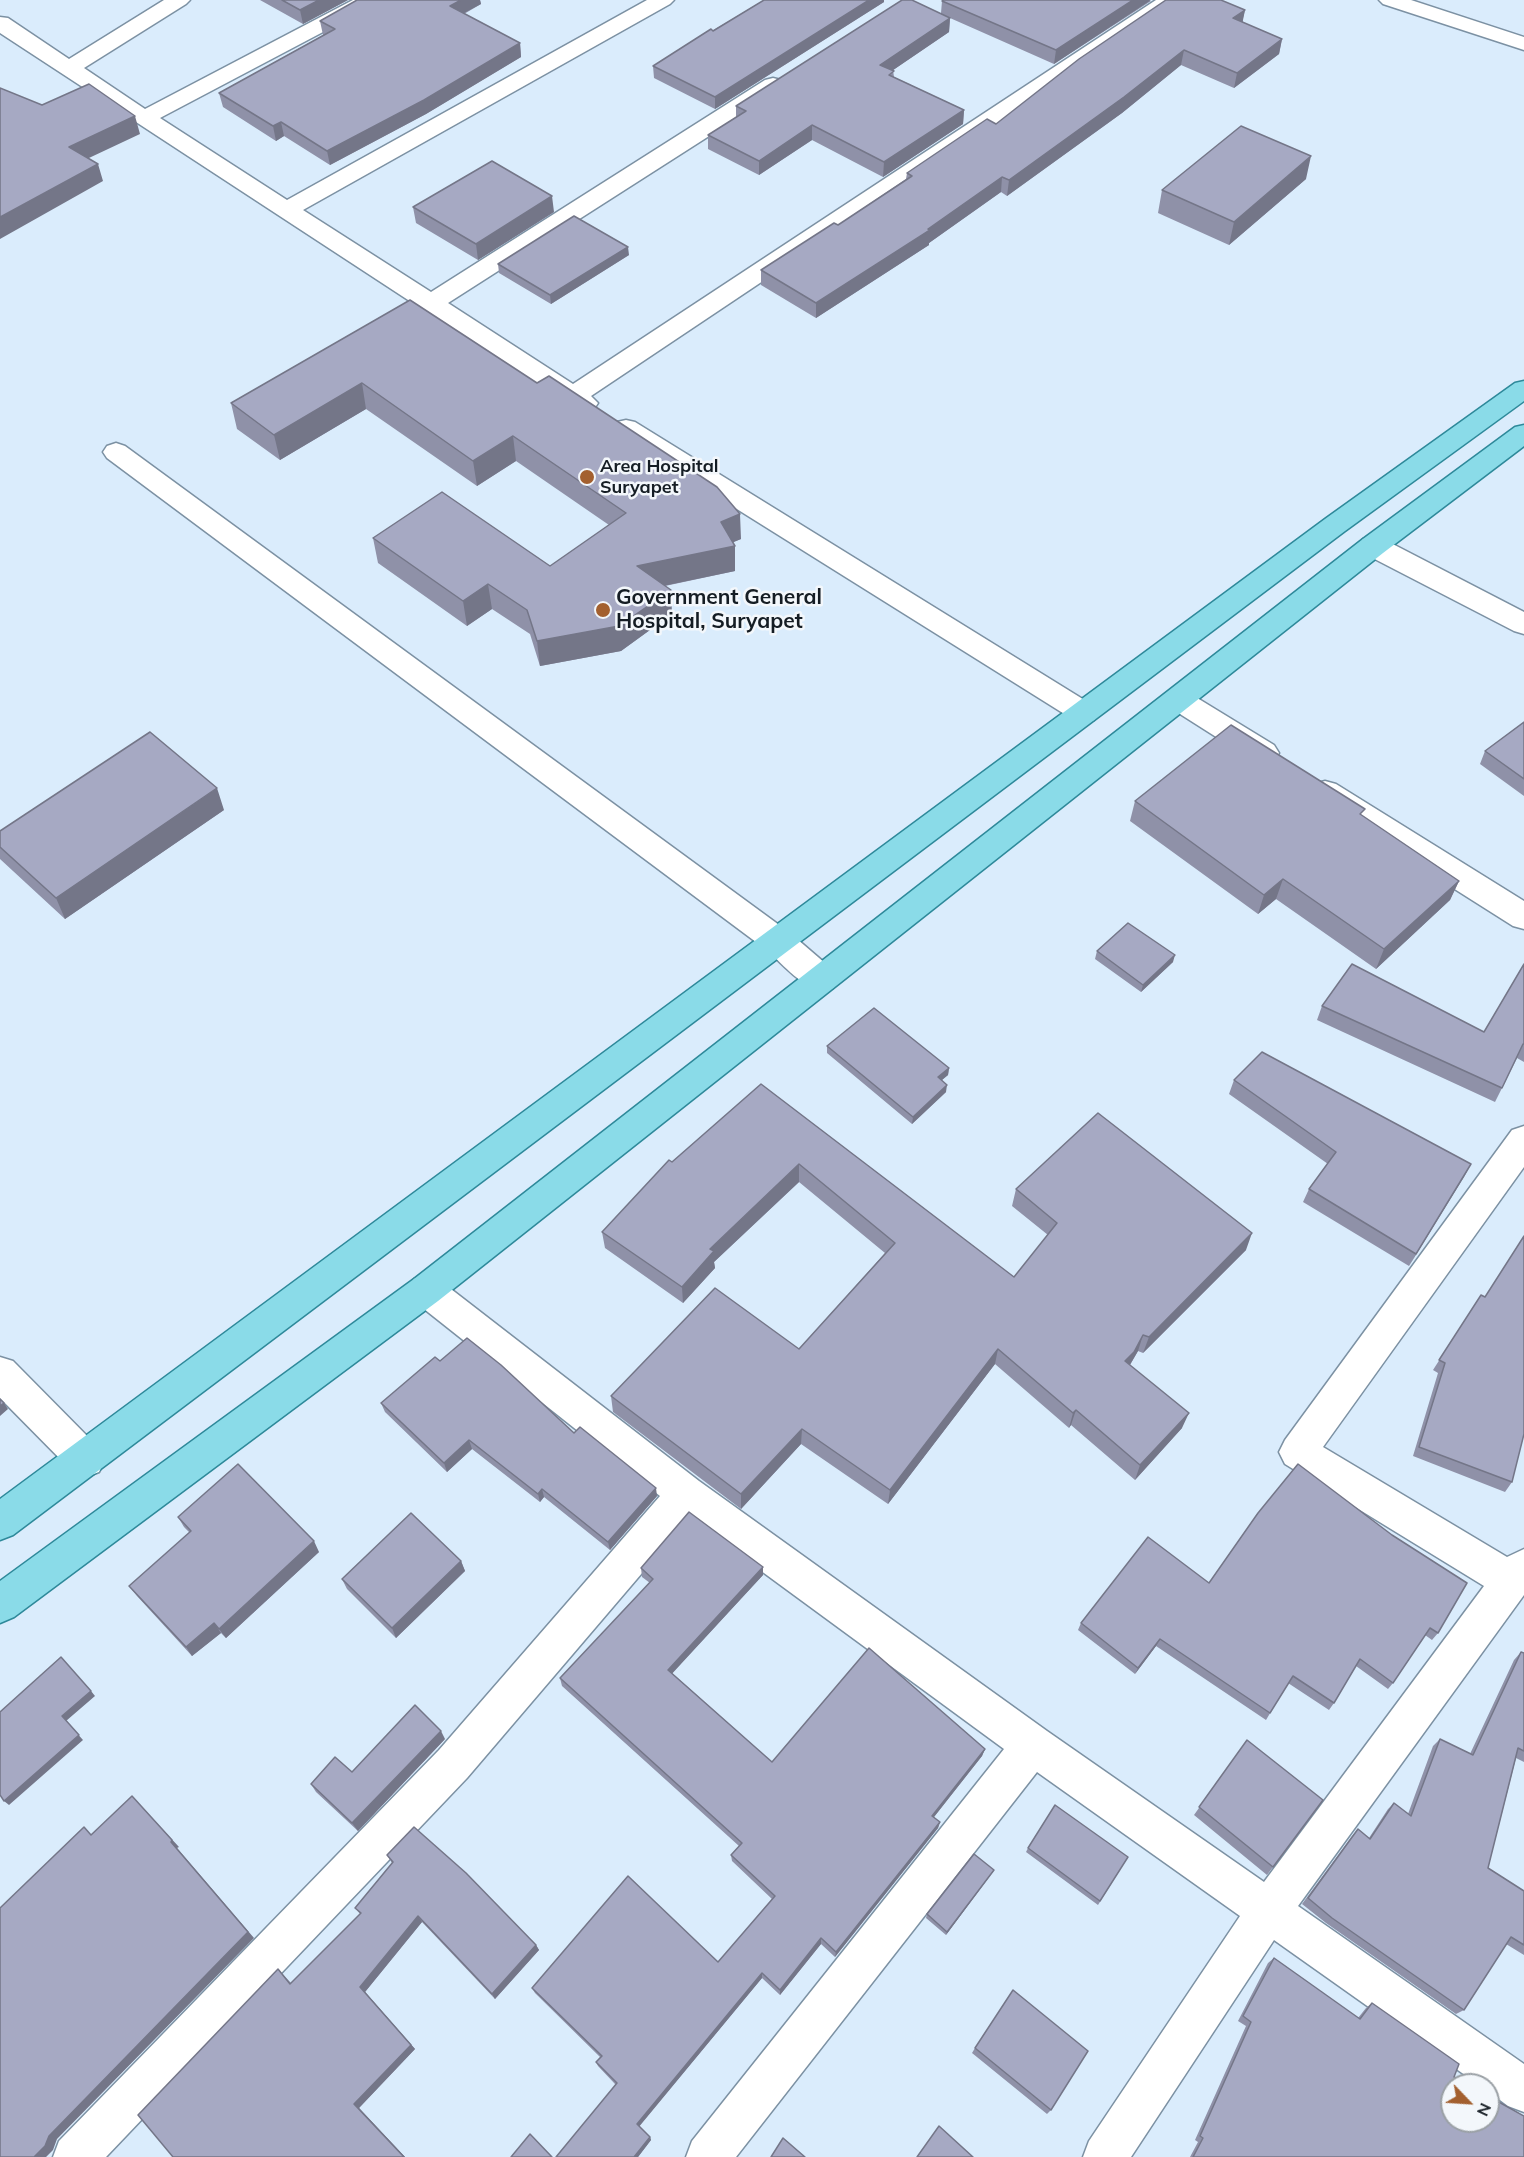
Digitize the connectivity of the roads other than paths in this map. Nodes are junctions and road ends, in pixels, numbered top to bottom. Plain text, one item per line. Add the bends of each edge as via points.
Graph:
1 (179, 0) edge
2 (369, 0) edge
3 (663, 0) edge
4 (1170, 0) edge
5 (1390, 0) edge
6 (0, 22) edge
7 (1524, 44) edge
8 (69, 68) junction
9 (795, 71) edge
10 (144, 118) junction
11 (286, 210) junction
12 (431, 303) junction
13 (1524, 388) edge
14 (573, 396) junction
15 (1524, 433) edge
16 (116, 452) dead end
17 (1373, 546) junction
18 (1524, 624) edge
19 (1179, 699) junction
20 (1084, 713) junction
21 (1524, 917) edge
22 (779, 942) junction
23 (822, 979) junction
24 (1524, 1140) edge
25 (426, 1290) junction
26 (0, 1373) edge
27 (86, 1460) junction
28 (686, 1494) junction
29 (0, 1522) edge
30 (1518, 1574) edge
31 (0, 1604) edge
32 (1033, 1745) junction
33 (1268, 1911) junction
34 (1524, 2090) edge
35 (75, 2157) edge
36 (708, 2157) edge
37 (1105, 2157) edge

1 - 8 street
2 - 10 street
3 - 11 street
4 - 14 street
5 - 7 street
6 - 8 street
8 - 10 street
9 - 12 street
10 - 11 street
11 - 12 street
12 - 14 street
13 - 20 main road
14 - 20 street
15 - 17 main road
16 - 22 street
17 - 18 street
17 - 19 main road
19 - 21 street
19 - 23 main road
20 - 22 main road
22 - 23 street
22 - 27 main road
23 - 25 main road
24 - 30 street via 1298,1452
25 - 28 street
25 - 31 main road
26 - 27 street
27 - 29 main road
28 - 32 street
28 - 35 street via 453,1764
30 - 33 street
32 - 33 street
32 - 36 street
33 - 34 street
33 - 37 street

